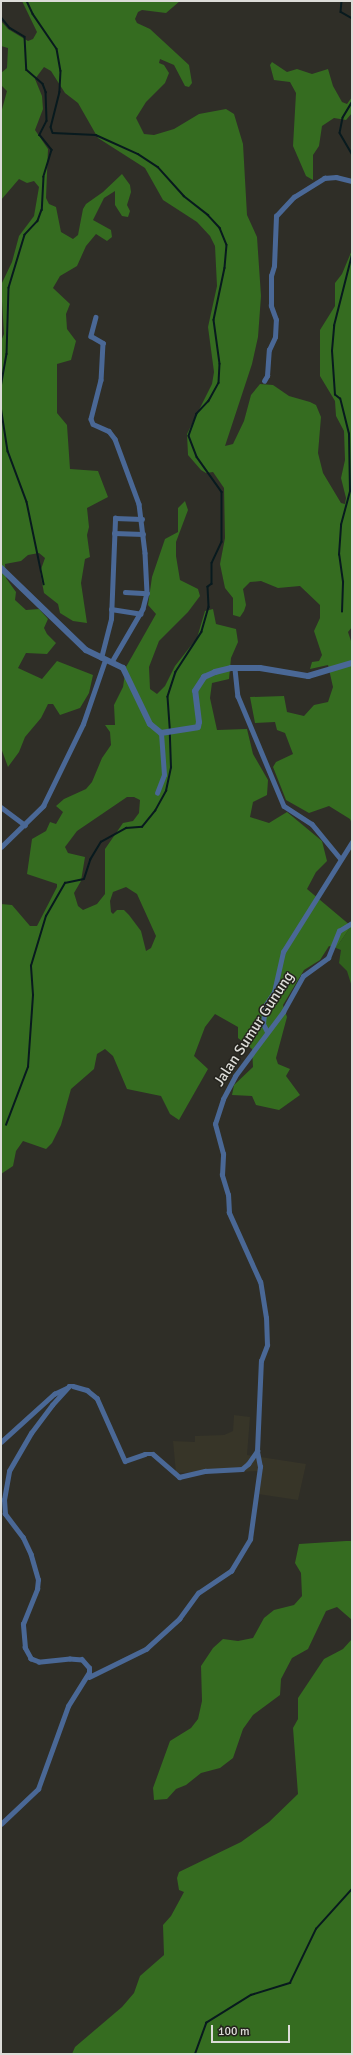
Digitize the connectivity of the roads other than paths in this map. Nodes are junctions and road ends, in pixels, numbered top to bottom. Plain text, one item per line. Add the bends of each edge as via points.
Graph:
1 (352, 181) edge
2 (96, 317) dead end
3 (264, 381) dead end
4 (142, 519) junction
5 (114, 534) junction
6 (143, 534) junction
7 (1, 568) edge
8 (125, 592) dead end
9 (147, 593) junction
10 (111, 609) junction
11 (141, 614) junction
12 (103, 659) junction
13 (112, 662) junction
14 (352, 663) edge
15 (235, 669) junction
16 (167, 733) junction
17 (157, 793) dead end
18 (1, 807) edge
19 (25, 825) junction
20 (352, 842) edge
21 (1, 847) edge
22 (340, 858) junction
23 (352, 923) edge
24 (267, 1032) junction
25 (69, 1386) junction
26 (1, 1442) edge
27 (257, 1451) junction
28 (88, 1678) junction
29 (1, 1824) edge

1 - 3 street via 336,177 324,178 294,197 276,216 274,266 271,276 271,306 276,320 275,337 269,350 267,376
2 - 4 street via 91,336 103,343 101,380 91,419 93,424 109,431 115,439
4 - 5 street via 116,516
4 - 6 street
5 - 6 street
5 - 10 street
6 - 9 street
7 - 12 street via 86,650
8 - 9 street
9 - 11 street
10 - 11 street
10 - 12 street
11 - 13 street
12 - 13 street
12 - 19 street via 83,724 56,782 43,806
13 - 16 street via 123,668 150,724
14 - 15 street via 319,674 303,676 267,669
15 - 16 street via 215,672 204,677 195,691 199,725
15 - 22 street via 238,696 284,806 312,824
16 - 17 street via 164,775
18 - 19 street
19 - 21 street
20 - 22 street
22 - 24 street via 316,903 283,952 274,992 265,1006 263,1024
23 - 24 street, Jalan Sumur Gunung via 339,932 328,958 303,976 290,1001
24 - 27 street, Jalan Sumur Gunung via 234,1076 222,1099 215,1124 223,1154 222,1175 228,1195 229,1213 260,1282 266,1318 267,1345 261,1361
25 - 26 street via 54,1394
25 - 27 street via 82,1388 97,1398 125,1461 153,1454 179,1477 205,1471 242,1469
25 - 28 street via 42,1418 12,1463 4,1500 5,1514 23,1538 38,1580 38,1589 23,1624 23,1640 28,1656 39,1662 78,1658 89,1668
27 - 28 street, Jalan Sumur Gunung via 260,1467 250,1539 236,1565 225,1576 198,1593 178,1619 146,1649
28 - 29 street via 68,1706 38,1789

